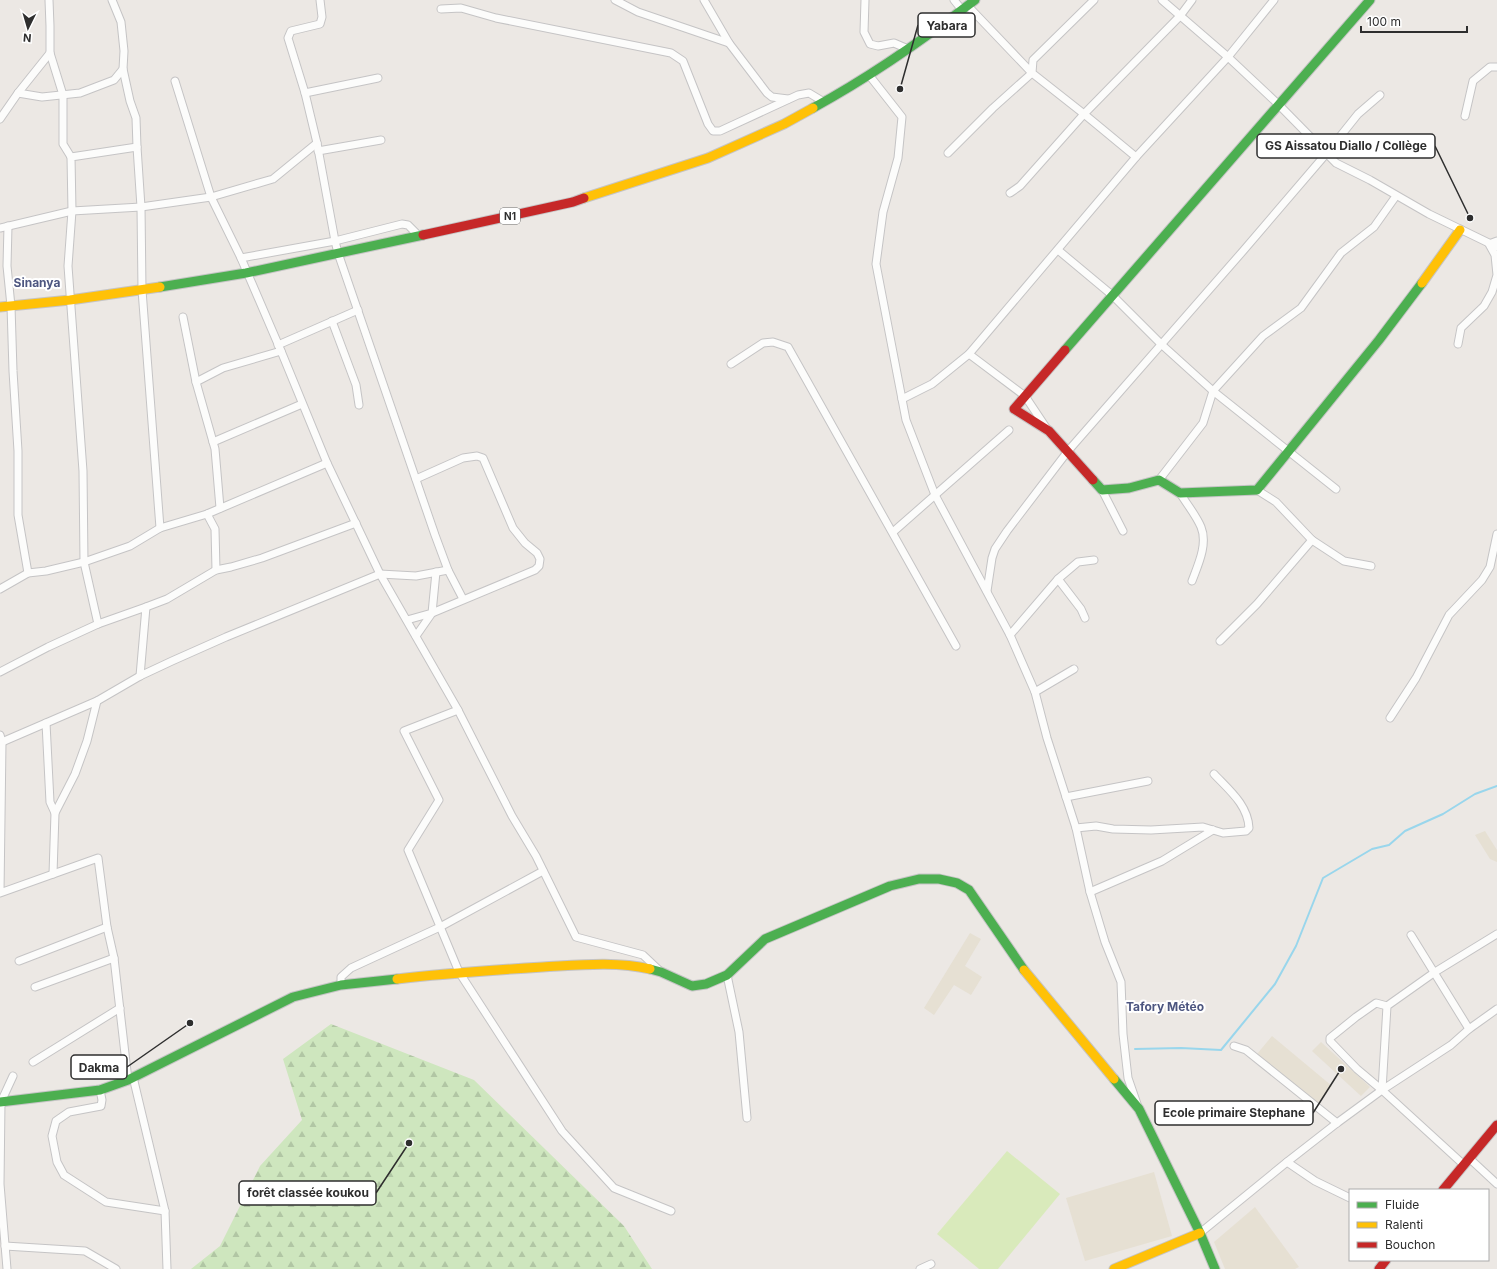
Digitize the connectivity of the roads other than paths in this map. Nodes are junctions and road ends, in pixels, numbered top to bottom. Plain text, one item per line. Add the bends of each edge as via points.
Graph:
1 (49, 0) edge
2 (112, 0) edge
3 (320, 0) edge
4 (615, 0) edge
5 (704, 0) edge
6 (865, 0) edge
7 (954, 0) edge
8 (1094, 0) edge
9 (1162, 0) edge
10 (1192, 0) edge
11 (1274, 0) edge
12 (1370, 0) edge
13 (968, 5) edge
14 (441, 9) dead end
15 (1180, 16) junction
16 (729, 43) junction
17 (908, 49) junction
18 (50, 54) junction
19 (1228, 57) junction
20 (1497, 67) edge
21 (123, 69) junction
22 (1032, 73) junction
23 (869, 75) junction
24 (378, 78) dead end
25 (175, 81) dead end
26 (18, 93) junction
27 (305, 93) junction
28 (1380, 94) dead end
29 (63, 95) junction
30 (772, 97) junction
31 (788, 99) junction
32 (824, 102) junction
33 (1279, 105) junction
34 (773, 106) junction
35 (1084, 114) junction
36 (1465, 116) dead end
37 (0, 119) edge
38 (381, 140) dead end
39 (317, 143) junction
40 (137, 147) junction
41 (318, 151) junction
42 (948, 153) dead end
43 (1326, 154) junction
44 (71, 157) junction
45 (1136, 157) junction
46 (1010, 194) dead end
47 (1396, 196) junction
48 (211, 197) junction
49 (141, 208) junction
50 (72, 211) junction
51 (8, 226) junction
52 (0, 228) edge
53 (1460, 230) junction
54 (419, 236) junction
55 (335, 241) junction
56 (1497, 241) edge
57 (1489, 244) junction
58 (1497, 247) edge
59 (1058, 250) junction
60 (338, 253) junction
61 (240, 258) junction
62 (246, 273) junction
63 (142, 290) junction
64 (1112, 296) junction
65 (70, 300) junction
66 (0, 306) edge
67 (11, 306) junction
68 (358, 310) junction
69 (183, 317) dead end
70 (332, 321) junction
71 (1161, 344) junction
72 (1458, 344) dead end
73 (280, 348) junction
74 (969, 354) junction
75 (731, 364) dead end
76 (196, 382) junction
77 (1213, 391) junction
78 (1025, 396) junction
79 (902, 398) junction
80 (302, 404) junction
81 (359, 405) dead end
82 (1009, 430) dead end
83 (1049, 431) junction
84 (213, 442) junction
85 (1068, 451) junction
86 (1288, 451) junction
87 (327, 463) junction
88 (416, 479) junction
89 (1159, 480) junction
90 (1336, 489) dead end
91 (1102, 490) junction
92 (1257, 490) junction
93 (1180, 492) junction
94 (934, 495) junction
95 (220, 508) junction
96 (207, 514) junction
97 (356, 523) junction
98 (160, 528) junction
99 (1123, 531) dead end
100 (893, 532) junction
101 (1497, 534) edge
102 (1312, 540) junction
103 (1094, 560) dead end
104 (84, 562) junction
105 (1371, 566) dead end
106 (216, 570) junction
107 (448, 570) junction
108 (436, 572) junction
109 (28, 573) junction
110 (380, 574) junction
111 (1058, 579) junction
112 (1192, 581) dead end
113 (0, 589) edge
114 (987, 591) junction
115 (464, 599) junction
116 (146, 607) junction
117 (432, 613) junction
118 (1085, 618) dead end
119 (407, 620) junction
120 (98, 624) junction
121 (1010, 635) junction
122 (416, 636) junction
123 (1220, 641) dead end
124 (956, 646) dead end
125 (1074, 669) dead end
126 (0, 672) edge
127 (140, 676) junction
128 (1034, 692) junction
129 (96, 701) junction
130 (458, 710) junction
131 (1390, 718) dead end
132 (46, 723) junction
133 (1, 739) edge
134 (1214, 774) dead end
135 (1148, 781) dead end
136 (1066, 796) junction
137 (55, 813) junction
138 (1076, 828) junction
139 (1213, 830) junction
140 (543, 871) junction
141 (53, 874) junction
142 (1090, 892) junction
143 (107, 927) junction
144 (440, 927) junction
145 (1411, 934) dead end
146 (1497, 934) edge
147 (114, 958) junction
148 (19, 961) dead end
149 (459, 972) junction
150 (661, 972) junction
151 (1435, 972) junction
152 (726, 975) junction
153 (341, 985) junction
154 (35, 987) dead end
155 (1387, 1006) junction
156 (120, 1008) junction
157 (1497, 1009) edge
158 (1469, 1029) junction
159 (1234, 1046) dead end
160 (33, 1062) dead end
161 (13, 1076) dead end
162 (131, 1079) junction
163 (100, 1090) junction
164 (1382, 1090) junction
165 (1, 1102) edge
166 (1139, 1109) junction
167 (747, 1118) dead end
168 (1337, 1123) junction
169 (1497, 1124) edge
170 (1287, 1162) junction
171 (1467, 1162) junction
172 (1497, 1184) edge
173 (1444, 1189) edge
174 (1349, 1198) edge
175 (165, 1210) junction
176 (671, 1211) dead end
177 (1200, 1233) junction
178 (5, 1246) junction
179 (1385, 1261) edge
180 (931, 1264) dead end
181 (7, 1269) edge
182 (116, 1269) edge
183 (167, 1269) edge
184 (920, 1269) edge
185 (1114, 1269) edge
186 (1215, 1269) edge
187 (1378, 1269) edge

1 - 18 street
2 - 21 street via 122,22
3 - 27 street via 320,24 291,31 288,38
4 - 16 street via 638,12
5 - 16 street
6 - 17 street via 864,32 870,44 878,46 894,43
7 - 13 street
8 - 22 street via 1033,60
9 - 15 street
10 - 15 street
11 - 19 street
12 - 33 main road
13 - 17 main road, N1
13 - 22 street
14 - 34 street via 461,8 496,18 671,53 683,61 713,131 720,131
15 - 19 street
15 - 35 street
16 - 30 street
17 - 23 main road, N1
18 - 26 street
18 - 29 street
19 - 33 street
19 - 45 street
20 - 36 street via 1490,67 1473,81
21 - 29 street via 114,80 105,84 80,94
21 - 40 street via 136,118
22 - 35 street
22 - 42 street
23 - 32 main road, N1
23 - 79 street via 902,117 898,158 883,212 876,264
24 - 27 street
25 - 48 street
26 - 29 street via 42,97
26 - 37 street
27 - 39 street
28 - 43 street via 1358,114
29 - 44 street via 63,144
30 - 31 street
30 - 34 street
31 - 32 street via 809,93
31 - 34 street
32 - 54 main road, N1 via 784,124 708,158 573,202
33 - 43 street
33 - 64 main road
35 - 45 street
35 - 46 street
38 - 41 street
39 - 41 street
39 - 48 street via 273,178
40 - 44 street
40 - 49 street
41 - 55 street
43 - 47 street via 1336,163
43 - 71 street
44 - 50 street
45 - 59 street
47 - 53 street
47 - 77 street via 1374,227 1341,254 1301,308 1263,336
48 - 49 street
48 - 61 street
49 - 50 street
49 - 63 street
50 - 51 street
50 - 65 street via 68,266
51 - 52 street
51 - 67 street via 7,266
53 - 57 street
53 - 86 main road via 1397,317
54 - 55 street via 408,225 402,224
54 - 60 main road, N1
55 - 60 street
55 - 61 street
56 - 57 street
57 - 58 street
57 - 72 street via 1495,255 1496,275 1492,292 1484,306 1461,328
59 - 64 street
59 - 74 street
60 - 62 main road, N1
60 - 68 street
61 - 62 street
62 - 63 main road, N1
62 - 73 street
63 - 65 main road, N1
63 - 98 street
64 - 71 street
64 - 78 main road
65 - 67 main road, N1
65 - 104 street via 83,471
66 - 67 main road, N1
67 - 109 street via 18,451 18,515
68 - 70 street
68 - 88 street
69 - 76 street
70 - 73 street
70 - 81 street via 356,385
71 - 77 street
71 - 85 street
73 - 76 street via 223,368
73 - 80 street
74 - 78 street
74 - 79 street via 932,384
75 - 100 street via 763,343 773,342 788,347
76 - 84 street
77 - 86 street
77 - 89 street via 1203,423
78 - 83 street
78 - 83 main road via 1014,409
79 - 94 street via 906,420
80 - 84 street
80 - 87 street
82 - 94 street
83 - 85 main road
84 - 95 street
85 - 91 main road
85 - 114 street via 995,549
86 - 90 street
86 - 92 main road
87 - 95 street
87 - 97 street
88 - 107 street
88 - 115 street via 463,458 483,458 513,528 540,559 535,570
89 - 91 main road via 1129,488
89 - 93 main road
91 - 99 street
92 - 93 main road
92 - 102 street via 1276,502
93 - 112 street via 1202,528 1204,544
94 - 100 street
94 - 114 street
95 - 96 street
96 - 98 street
96 - 106 street via 215,530
97 - 106 street via 262,558
97 - 110 street
98 - 104 street via 130,546
100 - 124 street
101 - 131 street via 1490,567 1482,580 1449,615 1416,678
102 - 105 street via 1344,560
102 - 123 street via 1257,604
103 - 111 street via 1078,562
104 - 109 street
104 - 120 street
106 - 116 street via 167,599
107 - 108 street
107 - 115 street
108 - 110 street via 416,576
108 - 117 street
109 - 113 street
110 - 119 street
110 - 127 street via 226,637
111 - 118 street
111 - 121 street
114 - 121 street
115 - 117 street
116 - 120 street
116 - 127 street
117 - 119 street
117 - 122 street
119 - 122 street
120 - 126 street
121 - 128 street
122 - 130 street
125 - 128 street
127 - 129 street
128 - 136 street
129 - 132 street
129 - 137 street via 87,741
130 - 140 street
130 - 144 street via 404,731 439,800 408,850
132 - 133 street
132 - 137 street via 50,802
133 - 141 street via 0,892
134 - 139 street via 1240,801 1249,819 1249,828 1246,831 1223,833
135 - 136 street
136 - 138 street
137 - 141 street
138 - 139 street via 1096,826 1151,830 1204,827
138 - 142 street
139 - 142 street via 1162,861
140 - 144 street
140 - 150 street via 576,937 643,956
141 - 143 street via 98,858
142 - 166 street via 1105,942 1122,982 1123,1034 1128,1078
143 - 147 street
143 - 148 street
144 - 149 street
144 - 153 street via 351,968 340,978
145 - 151 street
146 - 151 street
147 - 154 street
147 - 156 street
149 - 150 main road via 590,964 633,965
149 - 153 main road
149 - 176 street via 562,1131 614,1188
150 - 152 main road via 692,986 706,984
151 - 155 street
151 - 158 street
152 - 166 main road via 765,939 890,886 919,879 939,879 957,883 969,890 1026,973
152 - 167 street via 739,1032
153 - 162 main road via 293,997
155 - 164 street
155 - 164 street via 1376,1003 1330,1038 1357,1069
156 - 160 street
156 - 162 street
157 - 158 street
158 - 164 street via 1451,1045
159 - 168 street via 1246,1050
161 - 165 street
162 - 163 main road
162 - 175 street
163 - 165 main road
163 - 175 street via 101,1106 69,1112 56,1121 52,1136 56,1162 64,1175 106,1202
164 - 168 street
164 - 171 street
165 - 178 street via 0,1184
166 - 177 main road
168 - 170 street
169 - 171 main road
170 - 174 street via 1315,1181
170 - 177 street
171 - 172 street
171 - 173 main road
175 - 183 street
177 - 185 main road
177 - 186 main road
178 - 181 street
178 - 182 street via 85,1251
179 - 187 main road
180 - 184 street

